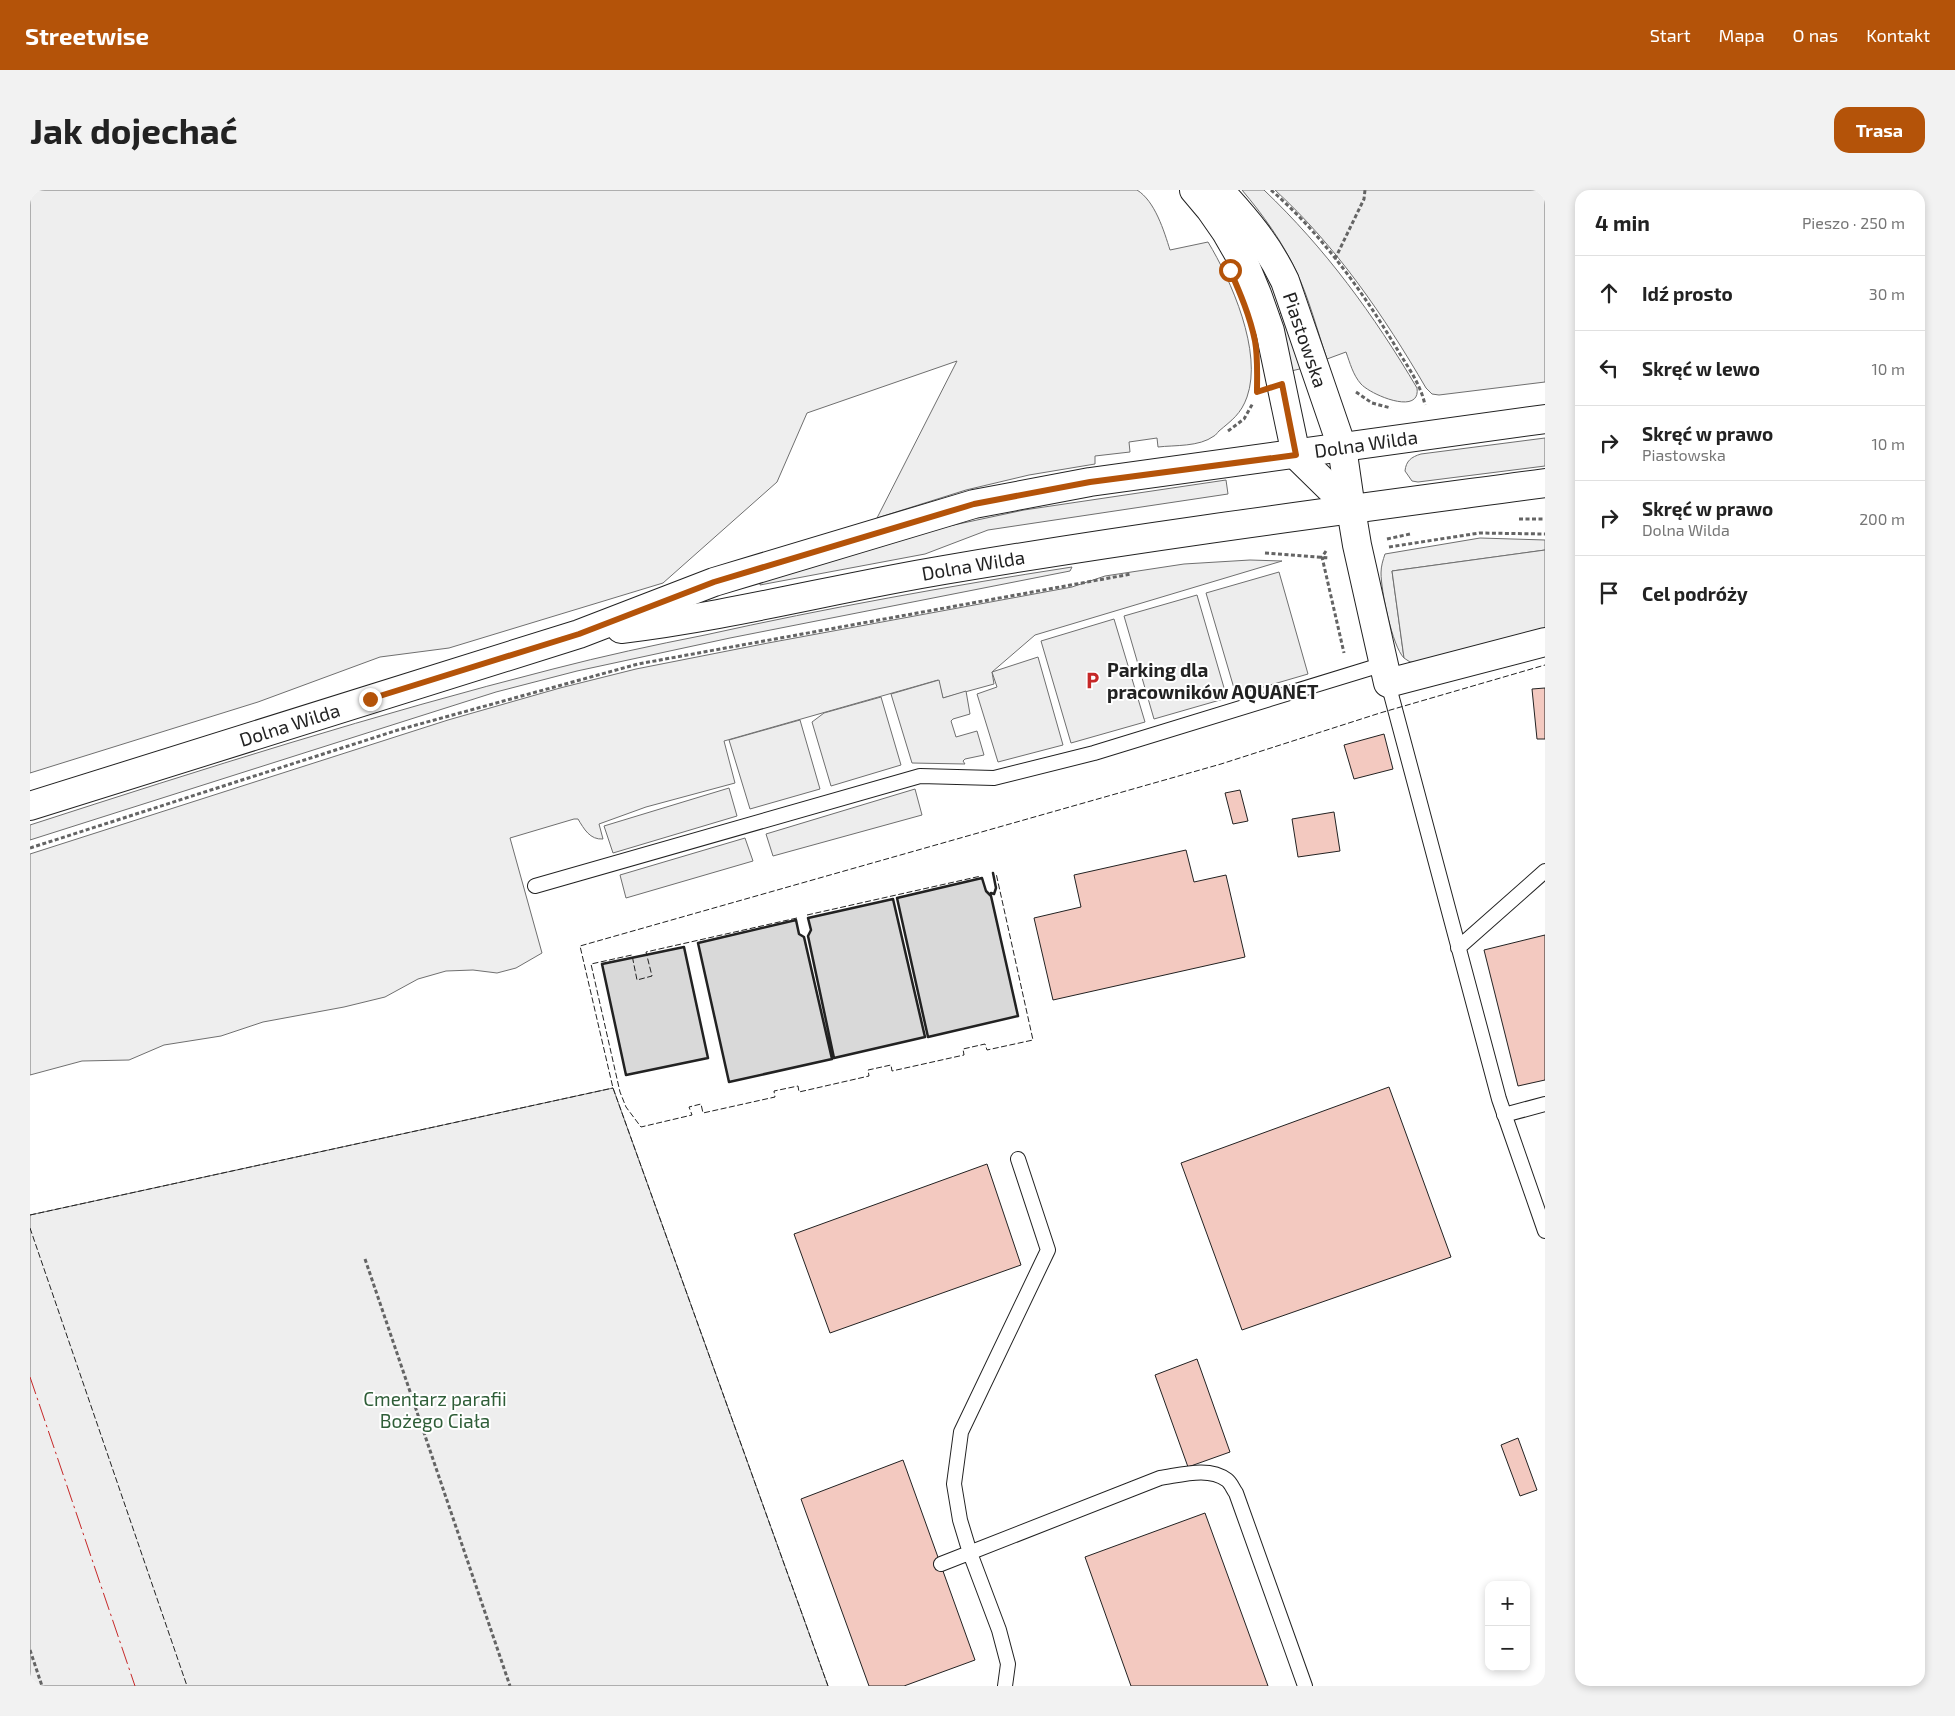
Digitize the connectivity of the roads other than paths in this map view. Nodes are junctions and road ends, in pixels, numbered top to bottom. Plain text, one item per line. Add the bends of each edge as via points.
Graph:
1 (1194, 190) edge
2 (1219, 190) edge
3 (1545, 419) edge
4 (1342, 447) junction
5 (1296, 455) junction
6 (1545, 483) edge
7 (1351, 509) junction
8 (579, 634) junction
9 (1545, 642) edge
10 (1386, 674) junction
11 (30, 806) edge
12 (1545, 871) edge
13 (535, 886) dead end
14 (1458, 948) junction
15 (1545, 1104) edge
16 (1504, 1115) junction
17 (1018, 1158) dead end
18 (1545, 1231) edge
19 (970, 1553) junction
20 (941, 1564) dead end
21 (1005, 1686) edge
22 (1306, 1686) edge

1 - 5 main road, Piastowska via 1210,209 1245,266 1257,294 1270,331
2 - 4 main road, Piastowska via 1254,228 1285,281
3 - 4 main road, Dolna Wilda
4 - 5 main road, Dolna Wilda
4 - 7 main road, Piastowska
5 - 7 main road
5 - 8 main road, Dolna Wilda via 1090,482 974,504 714,582
6 - 7 main road, Dolna Wilda
7 - 8 main road, Dolna Wilda via 943,570 680,622
7 - 10 main road, Piastowska
8 - 11 main road, Dolna Wilda
9 - 10 main road
10 - 13 lane via 1350,675 1094,753 994,778 920,776
10 - 14 lane
12 - 14 lane
14 - 16 lane
15 - 16 lane
16 - 18 lane
17 - 19 lane via 1048,1250 961,1432 954,1484
19 - 20 lane
19 - 21 lane via 1008,1664
19 - 22 lane via 1160,1478 1216,1474 1228,1481 1236,1493

